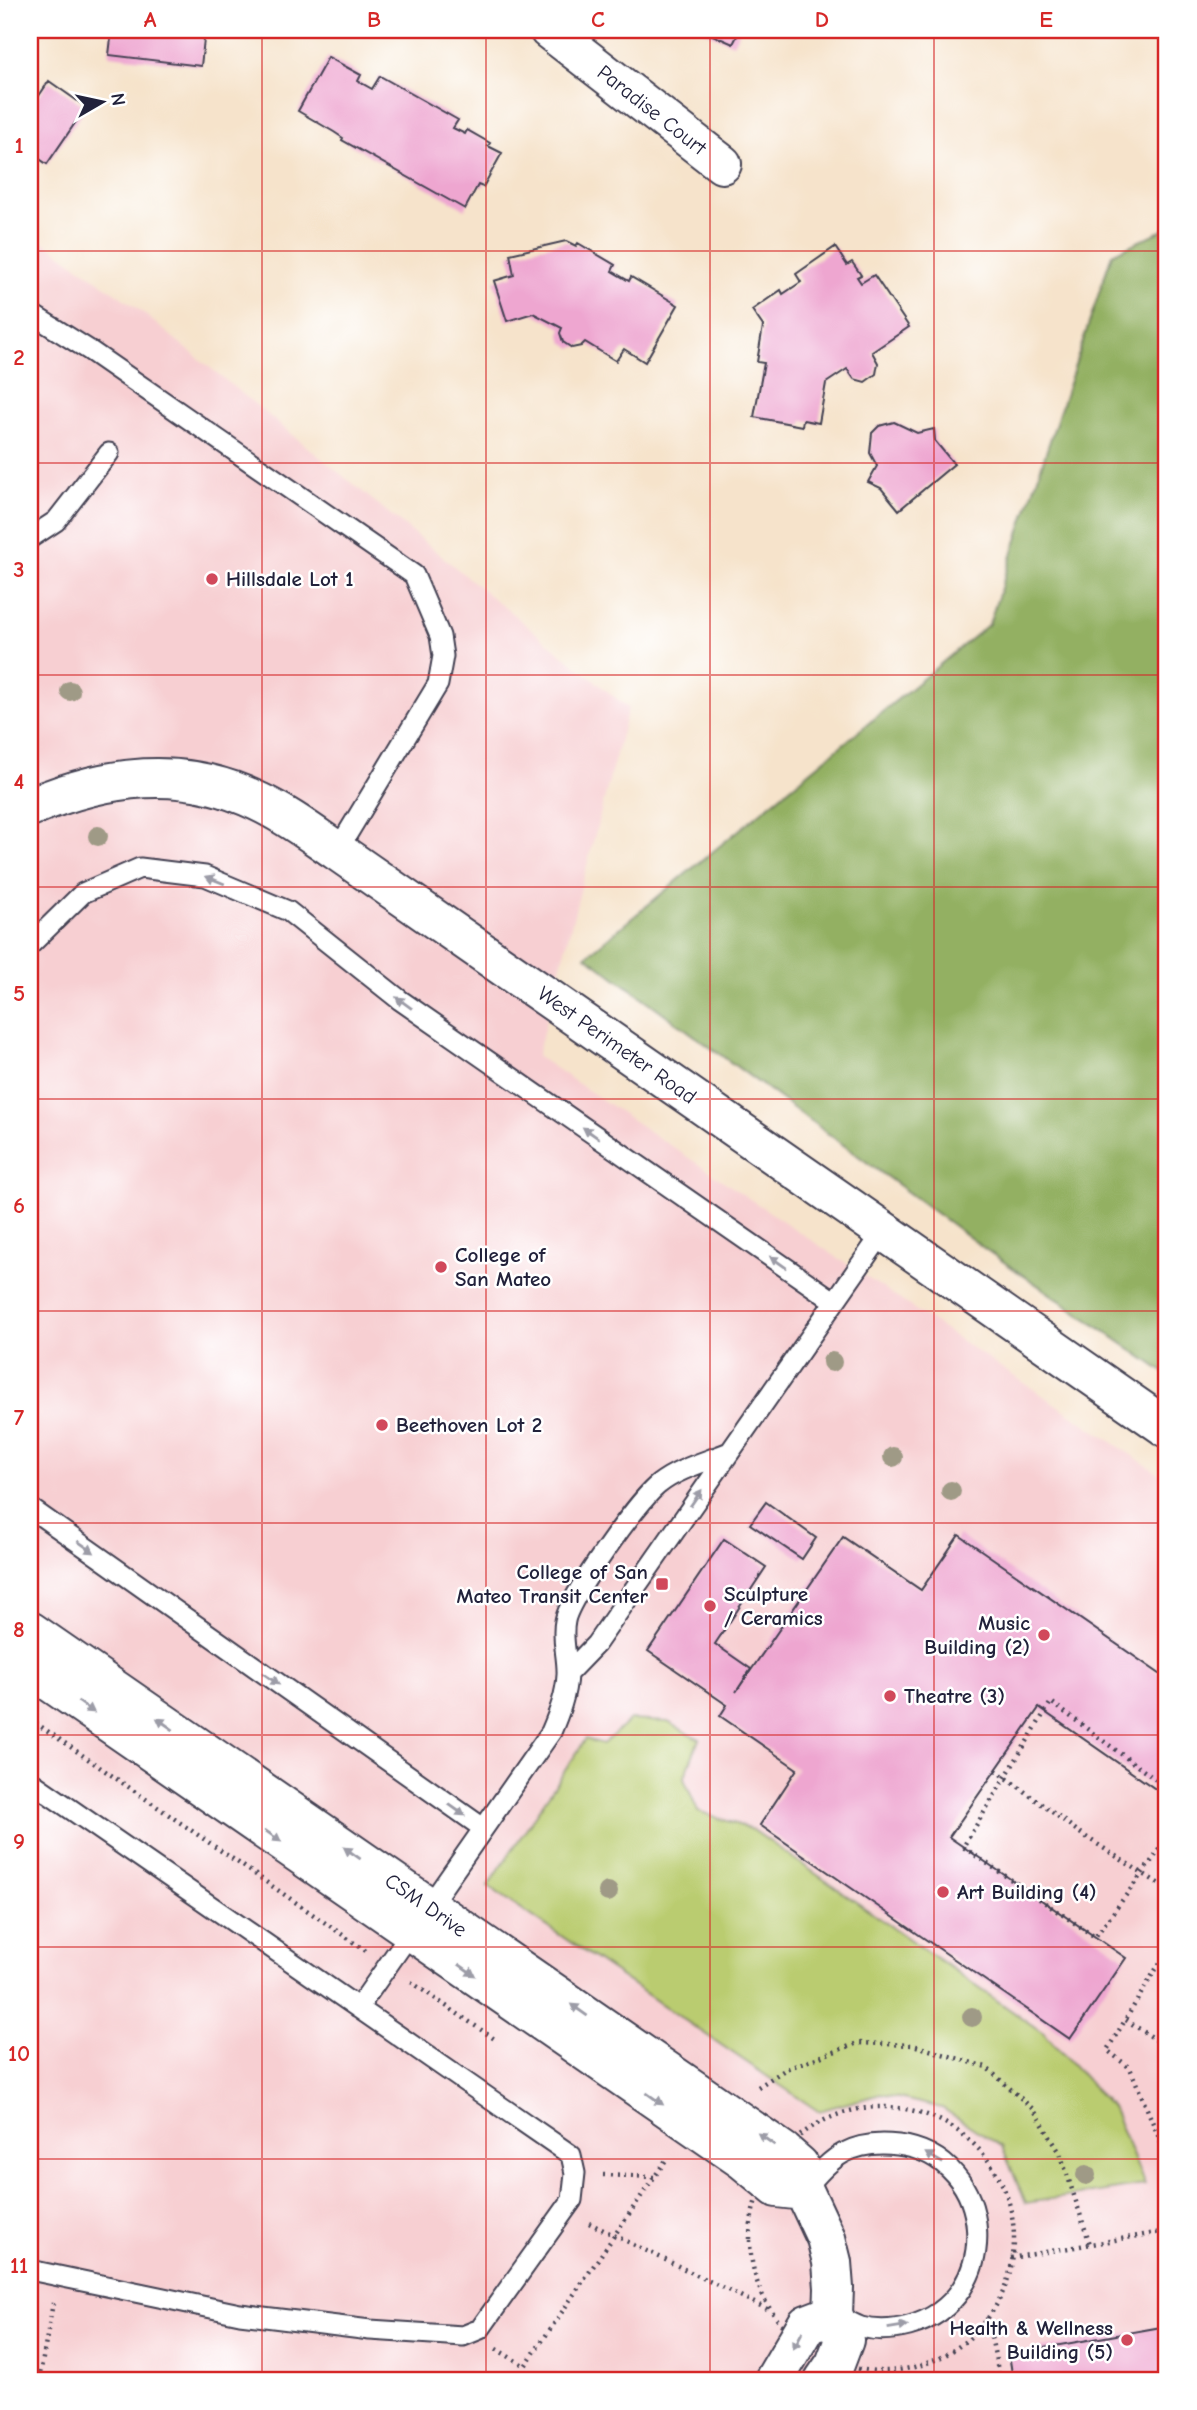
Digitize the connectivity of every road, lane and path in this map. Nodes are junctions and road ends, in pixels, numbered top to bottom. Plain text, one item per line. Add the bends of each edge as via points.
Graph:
1 (549, 30) edge
2 (722, 164) dead end
3 (30, 313) edge
4 (109, 453) dead end
5 (30, 538) edge
6 (30, 807) edge
7 (337, 851) junction
8 (30, 945) edge
9 (884, 1231) junction
10 (834, 1301) junction
11 (1167, 1428) edge
12 (727, 1453) junction
13 (30, 1508) edge
14 (30, 1631) edge
15 (30, 1668) edge
16 (567, 1674) junction
17 (996, 1770) dead end
18 (1006, 1778) junction
19 (30, 1780) edge
20 (1167, 1788) edge
21 (483, 1828) junction
22 (1167, 1840) edge
23 (1143, 1874) junction
24 (1167, 1889) edge
25 (420, 1919) junction
26 (1167, 1951) edge
27 (358, 2008) junction
28 (1126, 2020) junction
29 (1167, 2047) edge
30 (758, 2087) dead end
31 (668, 2157) dead end
32 (1167, 2157) edge
33 (774, 2165) junction
34 (575, 2173) junction
35 (654, 2177) junction
36 (804, 2191) junction
37 (564, 2210) junction
38 (1167, 2231) edge
39 (614, 2235) junction
40 (1090, 2244) junction
41 (1011, 2258) junction
42 (30, 2270) edge
43 (54, 2301) dead end
44 (768, 2310) junction
45 (833, 2314) junction
46 (987, 2317) junction
47 (471, 2334) junction
48 (798, 2342) junction
49 (830, 2372) edge
50 (39, 2380) edge
51 (774, 2380) edge
52 (1000, 2380) edge

1 - 2 street, Paradise Court
3 - 7 lane via 89,349 414,575 440,636 443,656 438,684
4 - 5 lane via 56,521
6 - 7 street, West Perimeter Road via 100,783 173,778 214,785 259,802
7 - 9 street, West Perimeter Road
10 -> 8 lane via 400,1000 288,911 205,876 141,868 83,893
9 - 10 lane
9 - 11 street, West Perimeter Road
10 - 12 lane
16 -> 12 lane via 596,1644
12 - 16 lane via 679,1472 658,1484 642,1501 570,1604 563,1640
13 -> 21 lane
25 -> 14 street, CSM Drive
15 -> 25 street, CSM Drive
16 - 21 lane via 562,1706 551,1732
17 - 18 path
18 - 20 path via 1051,1702
18 - 23 path
18 - 23 path via 963,1847 1095,1937
19 - 27 lane
21 - 25 lane
22 - 23 path
23 - 24 path
25 - 27 lane
25 - 33 street, CSM Drive
26 - 28 path
27 - 34 lane via 571,2155
28 - 29 path
28 - 32 path via 1107,2050 1130,2068
30 - 40 path via 786,2069 858,2043 913,2045 986,2067 1034,2110 1060,2153
31 - 35 path
33 - 36 street, CSM Drive via 799,2165
33 - 41 path via 812,2125 864,2105 914,2109 974,2143 998,2173 1017,2227
33 - 44 path via 752,2214 751,2267
34 - 35 path
34 - 37 lane via 572,2200
35 - 39 path
36 - 45 street, CSM Drive via 827,2238
45 -> 36 lane via 862,2327 894,2330 925,2321 951,2303 969,2277 978,2246 976,2215 963,2185 942,2161 913,2147 881,2143 850,2149 823,2166
37 - 39 path
37 - 47 lane via 480,2329
38 - 40 path
39 - 44 path
39 - 47 path via 525,2366
40 - 41 path
41 - 46 path via 1003,2298
42 - 47 lane via 240,2314 370,2330
43 - 50 path
44 - 48 path
45 -> 48 street via 807,2324
45 - 49 street, CSM Drive via 844,2340
46 - 49 path via 962,2347 888,2375
46 - 52 path
48 - 49 path
48 - 51 street

